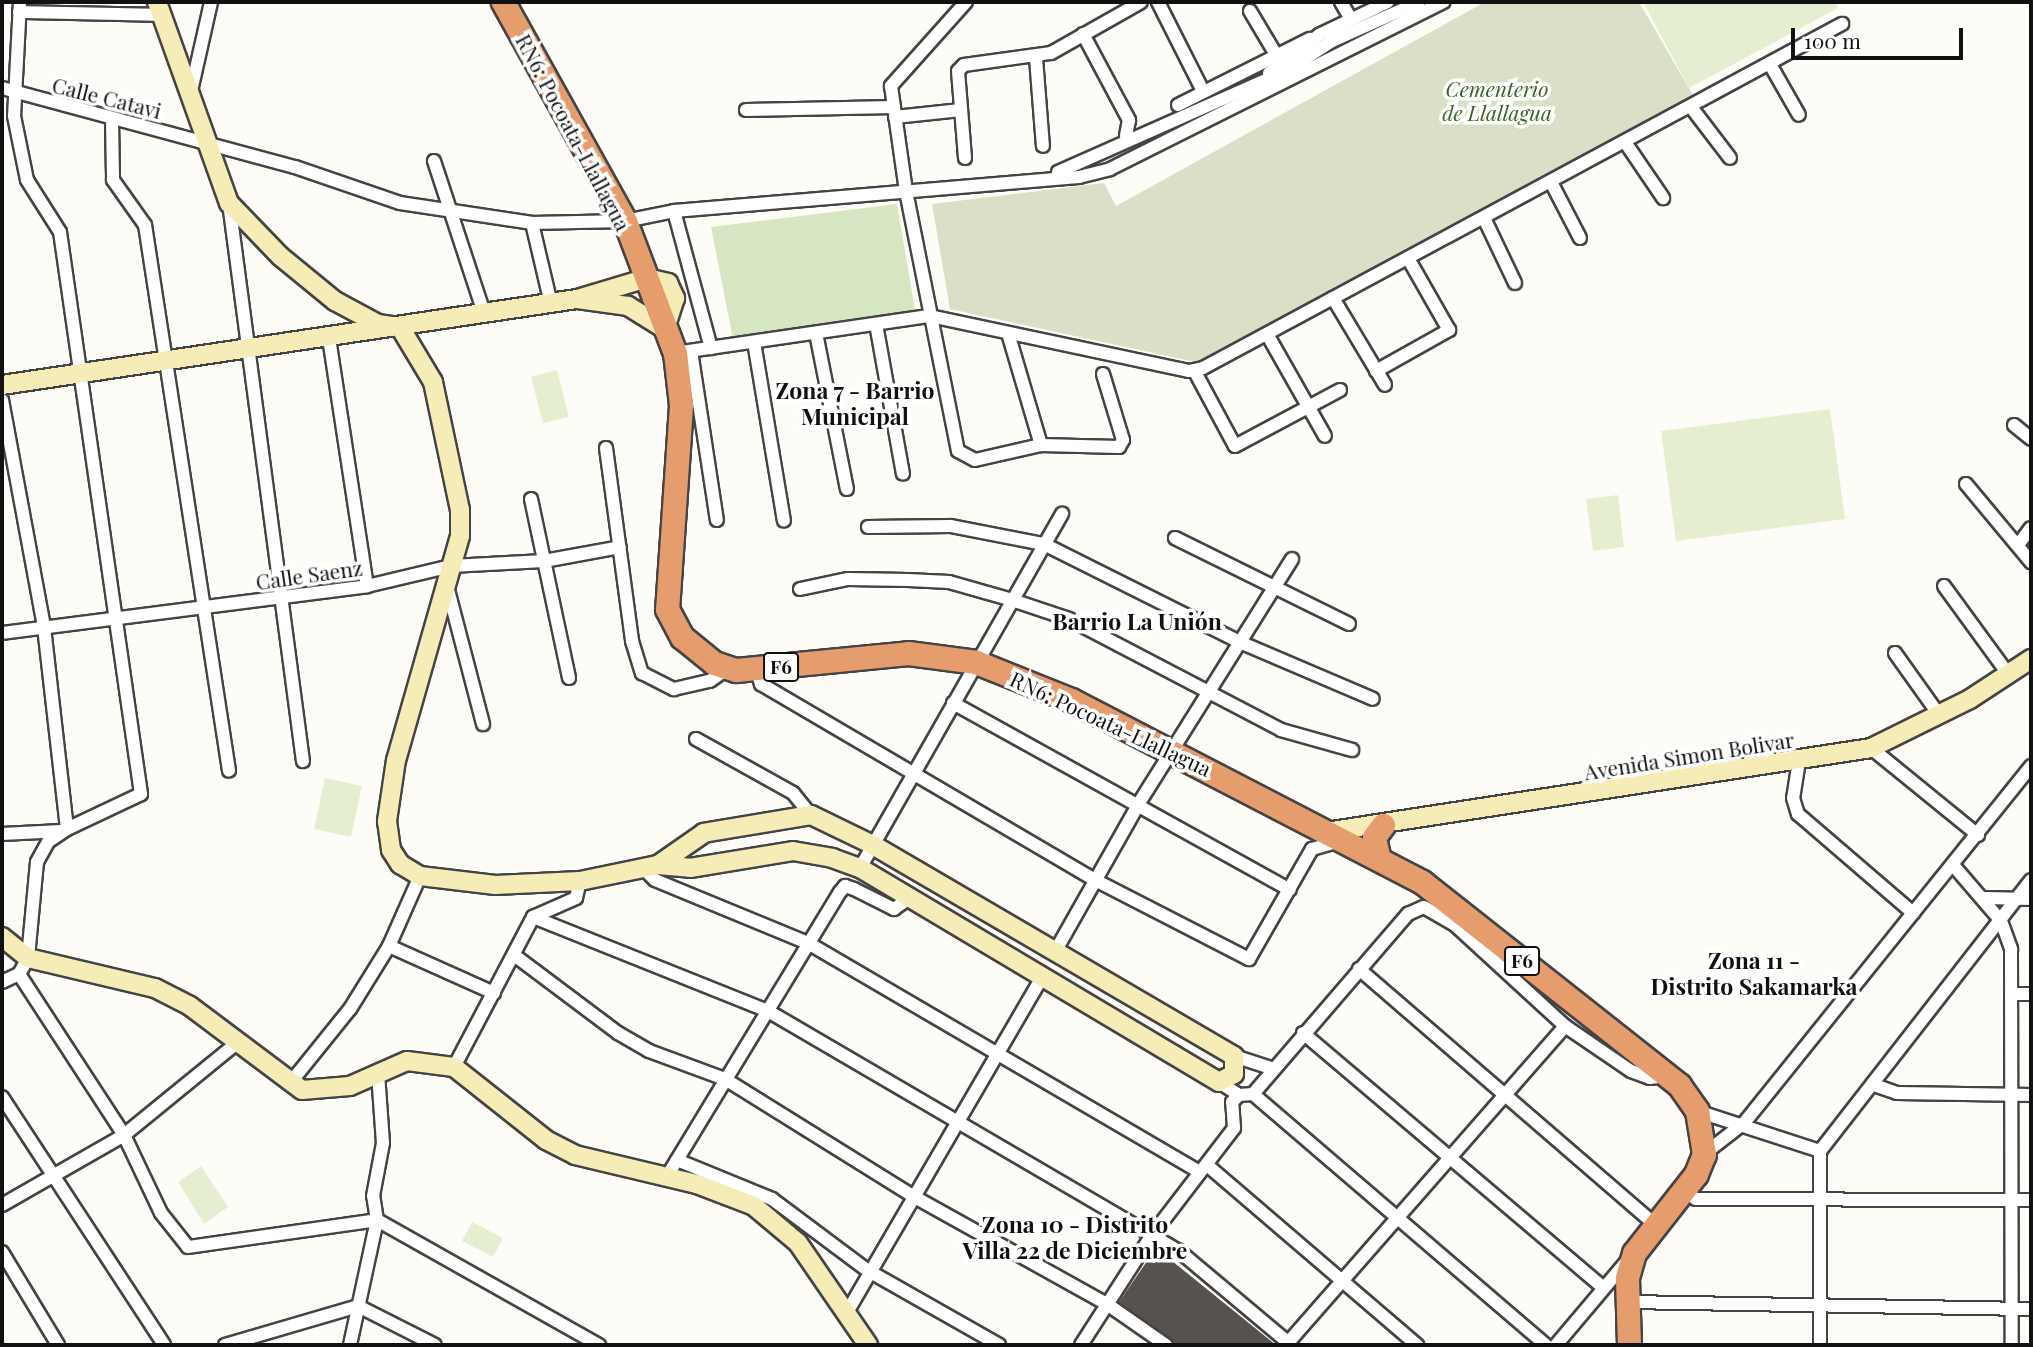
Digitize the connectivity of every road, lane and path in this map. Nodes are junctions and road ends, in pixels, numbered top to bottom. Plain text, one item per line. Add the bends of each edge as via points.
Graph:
1 (211, 2) edge
2 (503, 2) edge
3 (966, 2) edge
4 (1141, 2) edge
5 (1158, 2) edge
6 (1341, 2) edge
7 (1388, 2) edge
8 (1419, 2) edge
9 (1443, 2) edge
10 (19, 7) edge
11 (159, 9) edge
12 (1250, 11) dead end
13 (1351, 19) junction
14 (1842, 24) dead end
15 (1083, 34) junction
16 (1314, 39) junction
17 (1275, 53) junction
18 (1036, 58) junction
19 (1771, 66) junction
20 (1250, 89) junction
21 (7, 90) edge
22 (1203, 91) junction
23 (190, 95) junction
24 (1178, 105) dead end
25 (1691, 107) junction
26 (746, 110) dead end
27 (961, 110) junction
28 (895, 112) junction
29 (1799, 115) dead end
30 (112, 120) junction
31 (1126, 136) dead end
32 (204, 141) junction
33 (1625, 142) junction
34 (1043, 146) dead end
35 (965, 158) dead end
36 (1730, 158) dead end
37 (434, 161) dead end
38 (1034, 180) junction
39 (1551, 182) junction
40 (906, 191) junction
41 (1663, 198) dead end
42 (229, 203) junction
43 (447, 208) junction
44 (674, 211) junction
45 (1484, 218) junction
46 (625, 221) junction
47 (532, 223) junction
48 (1580, 238) dead end
49 (1408, 258) junction
50 (644, 277) junction
51 (1515, 283) dead end
52 (1333, 298) junction
53 (577, 299) junction
54 (550, 300) junction
55 (484, 313) junction
56 (657, 314) junction
57 (930, 316) junction
58 (876, 324) junction
59 (400, 327) junction
60 (816, 333) junction
61 (1008, 333) junction
62 (1267, 334) junction
63 (329, 338) junction
64 (754, 342) junction
65 (244, 345) junction
66 (711, 348) junction
67 (683, 352) junction
68 (164, 358) junction
69 (1194, 370) junction
70 (1376, 371) junction
71 (79, 372) junction
72 (1103, 374) dead end
73 (2, 384) edge
74 (1384, 385) dead end
75 (1340, 390) dead end
76 (2, 400) edge
77 (1310, 409) junction
78 (2014, 425) dead end
79 (1325, 436) dead end
80 (2031, 439) edge
81 (1041, 445) junction
82 (606, 447) dead end
83 (903, 474) dead end
84 (1966, 484) dead end
85 (847, 489) dead end
86 (531, 499) dead end
87 (1062, 514) dead end
88 (717, 520) dead end
89 (784, 521) dead end
90 (868, 527) dead end
91 (2031, 528) edge
92 (1175, 538) dead end
93 (1044, 544) junction
94 (2018, 545) junction
95 (620, 547) junction
96 (1292, 559) dead end
97 (544, 561) junction
98 (2031, 562) edge
99 (449, 574) junction
100 (367, 586) junction
101 (1944, 586) dead end
102 (1275, 587) junction
103 (800, 589) dead end
104 (284, 597) junction
105 (1012, 600) junction
106 (203, 608) junction
107 (118, 615) junction
108 (1349, 624) dead end
109 (44, 627) junction
110 (2, 633) edge
111 (1242, 643) junction
112 (1895, 653) dead end
113 (2031, 659) edge
114 (976, 662) junction
115 (729, 668) junction
116 (757, 671) junction
117 (2009, 675) junction
118 (569, 678) dead end
119 (1211, 697) junction
120 (1373, 699) dead end
121 (953, 703) junction
122 (1940, 716) junction
123 (483, 724) dead end
124 (696, 739) dead end
125 (1871, 748) junction
126 (1352, 750) dead end
127 (1172, 751) junction
128 (303, 761) dead end
129 (1799, 761) junction
130 (2031, 766) edge
131 (912, 770) junction
132 (229, 771) dead end
133 (1139, 803) junction
134 (811, 815) junction
135 (1383, 825) junction
136 (64, 830) junction
137 (2, 834) edge
138 (1340, 835) junction
139 (1978, 835) junction
140 (873, 845) junction
141 (1378, 855) junction
142 (1953, 865) junction
143 (651, 867) junction
144 (860, 868) junction
145 (420, 876) junction
146 (1097, 880) junction
147 (2031, 880) edge
148 (580, 881) junction
149 (1290, 890) junction
150 (909, 898) junction
151 (1984, 898) junction
152 (2017, 898) junction
153 (2031, 899) edge
154 (1913, 913) junction
155 (533, 917) junction
156 (2001, 921) junction
157 (2, 937) edge
158 (808, 943) junction
159 (389, 946) junction
160 (1056, 950) junction
161 (514, 954) junction
162 (23, 966) junction
163 (1359, 969) junction
164 (1042, 977) junction
165 (2, 982) edge
166 (494, 993) junction
167 (2011, 994) junction
168 (2031, 994) edge
169 (768, 1011) junction
170 (1565, 1026) junction
171 (1303, 1033) junction
172 (238, 1042) junction
173 (994, 1054) junction
174 (1234, 1056) junction
175 (454, 1067) junction
176 (1274, 1069) junction
177 (378, 1074) junction
178 (1667, 1076) junction
179 (725, 1079) junction
180 (291, 1082) junction
181 (1219, 1082) junction
182 (1874, 1085) junction
183 (1253, 1094) junction
184 (1239, 1095) junction
185 (2014, 1095) junction
186 (2031, 1095) edge
187 (2, 1097) edge
188 (1503, 1097) junction
189 (1697, 1111) junction
190 (956, 1121) junction
191 (1744, 1123) junction
192 (124, 1135) junction
193 (1820, 1151) junction
194 (1704, 1154) junction
195 (1451, 1158) junction
196 (677, 1160) junction
197 (1204, 1169) junction
198 (50, 1178) junction
199 (666, 1178) junction
200 (1684, 1191) junction
201 (911, 1195) junction
202 (1818, 1197) junction
203 (2013, 1200) junction
204 (2031, 1200) edge
205 (2, 1205) edge
206 (1399, 1219) junction
207 (377, 1220) junction
208 (1654, 1224) junction
209 (1152, 1236) junction
210 (2, 1252) edge
211 (1634, 1253) junction
212 (867, 1270) junction
213 (1342, 1282) junction
214 (1604, 1288) junction
215 (1627, 1302) junction
216 (1819, 1302) junction
217 (1107, 1304) junction
218 (358, 1306) junction
219 (2012, 1309) junction
220 (2031, 1309) edge
221 (846, 1314) junction
222 (1289, 1344) edge
223 (58, 1345) edge
224 (164, 1345) edge
225 (225, 1345) edge
226 (350, 1345) edge
227 (435, 1345) edge
228 (599, 1345) edge
229 (868, 1345) edge
230 (999, 1345) edge
231 (1081, 1345) edge
232 (1166, 1345) edge
233 (1417, 1345) edge
234 (1546, 1345) edge
235 (1556, 1345) edge
236 (1629, 1345) edge
237 (1820, 1345) edge
238 (2012, 1345) edge

1 - 23 street
2 - 46 highway, RN6: Pocoata-Llallagua / F6
3 - 28 street via 894,77
4 - 15 street
5 - 22 street
6 - 13 street
7 - 13 street
8 - 20 street via 1332,41
9 - 38 street via 1135,159 1079,177
10 - 11 street
10 - 21 street
11 - 23 street
12 - 17 street
13 - 16 street
14 - 19 street
15 - 18 street
15 - 31 street via 1129,120
16 - 17 street
16 - 20 street
17 - 22 street
18 - 27 street via 964,65 958,71
18 - 34 street
19 - 25 street
19 - 29 street
20 - 38 street via 1085,165
21 - 30 street, Calle Catavi
21 - 71 street via 27,180 60,232
22 - 24 street
23 - 32 street
25 - 33 street
25 - 36 street
26 - 28 street
27 - 28 street
27 - 35 street
28 - 40 street
30 - 32 street, Calle Catavi
30 - 68 street via 113,180 145,225
32 - 42 street
32 - 43 street, Calle Catavi via 400,203
33 - 39 street
33 - 41 street
37 - 43 street
38 - 40 street, Calle Catavi
39 - 45 street
39 - 48 street
40 - 44 street, Calle Catavi
40 - 57 street
42 - 59 street via 280,256 335,301 378,324
42 - 65 street
43 - 47 street, Calle Catavi
43 - 55 street
44 - 46 street, Calle Catavi
44 - 66 street
45 - 49 street
45 - 51 street
46 - 47 street, Calle Catavi
46 - 50 highway, RN6: Pocoata-Llallagua / F6
47 - 54 street
49 - 52 street
49 - 70 street via 1449,330
50 - 53 street
50 - 56 highway, RN6: Pocoata-Llallagua / F6
52 - 62 street
52 - 70 street
53 - 54 street
53 - 56 street
54 - 55 street
55 - 59 street
56 - 67 highway, RN6: Pocoata-Llallagua / F6
57 - 58 street
57 - 61 street
57 - 81 street via 958,451 975,460
58 - 60 street
58 - 83 street
59 - 63 street
59 - 99 street via 433,382 460,510
60 - 64 street
60 - 85 street
61 - 69 street
61 - 81 street
62 - 69 street
62 - 77 street
63 - 65 street
63 - 100 street
64 - 66 street
64 - 89 street
65 - 68 street
65 - 104 street
66 - 67 street
67 - 88 street
67 - 115 highway, RN6: Pocoata-Llallagua / F6 via 667,609 695,651
68 - 71 street
68 - 106 street
69 - 77 street via 1235,446
70 - 74 street
71 - 73 street
71 - 107 street
72 - 81 street via 1123,440 1119,447
75 - 77 street
76 - 109 street
77 - 79 street
78 - 80 street
82 - 95 street
84 - 94 street
86 - 97 street
87 - 93 street
90 - 93 street via 951,526
91 - 94 street
92 - 102 street
93 - 105 street
93 - 111 street
94 - 98 street
95 - 97 street, Calle Saenz
95 - 115 street via 642,673 674,689 710,681
96 - 102 street
97 - 99 street, Calle Saenz
97 - 118 street
99 - 100 street, Calle Saenz
99 - 123 street
99 - 145 street via 396,760 387,821 391,850 400,864
100 - 104 street, Calle Saenz
101 - 117 street
102 - 108 street
102 - 111 street
103 - 105 street via 848,579 949,582
104 - 106 street, Calle Saenz
104 - 128 street
105 - 114 street
105 - 119 street via 1069,620
106 - 107 street, Calle Saenz
106 - 132 street
107 - 109 street, Calle Saenz
107 - 136 street via 141,794
109 - 110 street, Calle Saenz
109 - 136 street
111 - 119 street
111 - 120 street
112 - 122 street
113 - 117 street, Avenida Simon Bolivar
114 - 116 highway, RN6: Pocoata-Llallagua / F6 via 908,653
114 - 121 street
114 - 127 highway, RN6: Pocoata-Llallagua / F6 via 1071,700
115 - 116 highway, RN6: Pocoata-Llallagua / F6
116 - 131 street via 761,684
117 - 122 street, Avenida Simon Bolivar
119 - 126 street via 1281,730
119 - 127 street
121 - 131 street
121 - 133 street
122 - 125 street, Avenida Simon Bolivar
124 - 134 street via 793,793
125 - 129 street, Avenida Simon Bolivar
125 - 139 street
127 - 133 street
127 - 138 highway, RN6: Pocoata-Llallagua / F6
129 - 135 street, Avenida Simon Bolivar
129 - 154 street via 1793,798 1798,814
130 - 139 street
131 - 140 street
131 - 146 street
133 - 146 street
133 - 149 street
134 - 140 street
134 - 143 street via 704,834
135 - 138 street, Avenida Simon Bolivar
135 - 141 highway via 1374,837
136 - 137 street
136 - 162 street via 37,862
138 - 141 highway, RN6: Pocoata-Llallagua / F6
138 - 149 street via 1312,849
139 - 142 street
140 - 144 street
140 - 160 street
141 - 178 highway, RN6: Pocoata-Llallagua / F6 via 1422,882
142 - 151 street
142 - 154 street
143 - 144 street via 690,868 793,851
143 - 148 street
143 - 158 street via 655,880
144 - 150 street
145 - 148 street via 495,885
145 - 159 street
146 - 149 street via 1249,959
146 - 160 street
147 - 152 street
148 - 155 street via 576,898
150 - 158 street via 901,906 884,907 845,886
150 - 164 street
151 - 152 street
151 - 156 street
152 - 153 street
152 - 156 street
154 - 191 street
155 - 161 street
155 - 169 street
156 - 167 street via 2011,949
156 - 182 street
157 - 162 street
158 - 169 street
158 - 173 street
159 - 166 street
159 - 180 street via 350,1009
160 - 174 street
161 - 166 street
161 - 179 street via 628,1039
162 - 165 street
162 - 172 street via 155,988
162 - 192 street
163 - 170 street via 1408,914 1424,908 1454,924
163 - 171 street
163 - 188 street
164 - 173 street
164 - 181 street
166 - 175 street
167 - 168 street
167 - 185 street
169 - 179 street
169 - 190 street
170 - 178 street via 1631,1071 1650,1078
170 - 188 street
171 - 176 street
171 - 195 street
172 - 180 street
172 - 192 street
173 - 190 street
173 - 197 street
174 - 176 street
174 - 181 street via 1234,1074
175 - 177 street via 407,1061
175 - 199 street via 546,1140 575,1155
176 - 183 street
177 - 180 street via 326,1091 302,1090
177 - 207 street via 383,1143 373,1196
178 - 189 highway, RN6: Pocoata-Llallagua / F6
179 - 196 street
179 - 201 street
181 - 184 street
182 - 185 street via 1897,1093
182 - 193 street
183 - 184 street
183 - 206 street
184 - 197 street via 1232,1102 1234,1128
185 - 186 street
185 - 203 street
187 - 198 street
188 - 195 street
188 - 208 street
189 - 191 street
189 - 194 highway
190 - 201 street
190 - 209 street
191 - 193 street
191 - 194 street
192 - 198 street
192 - 207 street via 160,1213 188,1247
193 - 202 street
194 - 200 highway
195 - 206 street
195 - 214 street
196 - 199 street
196 - 212 street via 772,1199
197 - 209 street
197 - 213 street
198 - 205 street
198 - 224 street
199 - 221 street via 724,1193 780,1223
200 - 202 street via 1696,1199
200 - 208 highway
201 - 212 street
201 - 217 street
202 - 203 street
202 - 216 street
203 - 204 street
203 - 219 street
206 - 213 street
206 - 234 street
207 - 218 street
207 - 228 street
208 - 211 highway
209 - 217 street
209 - 222 street via 1179,1251
210 - 223 street
211 - 214 street
211 - 215 highway
212 - 221 street
212 - 230 street
213 - 222 street
213 - 233 street
214 - 235 street
215 - 216 street
215 - 236 highway
216 - 219 street
216 - 237 street
217 - 231 street
217 - 232 street
218 - 225 street
218 - 226 street
218 - 227 street
219 - 220 street
219 - 238 street
221 - 229 street

